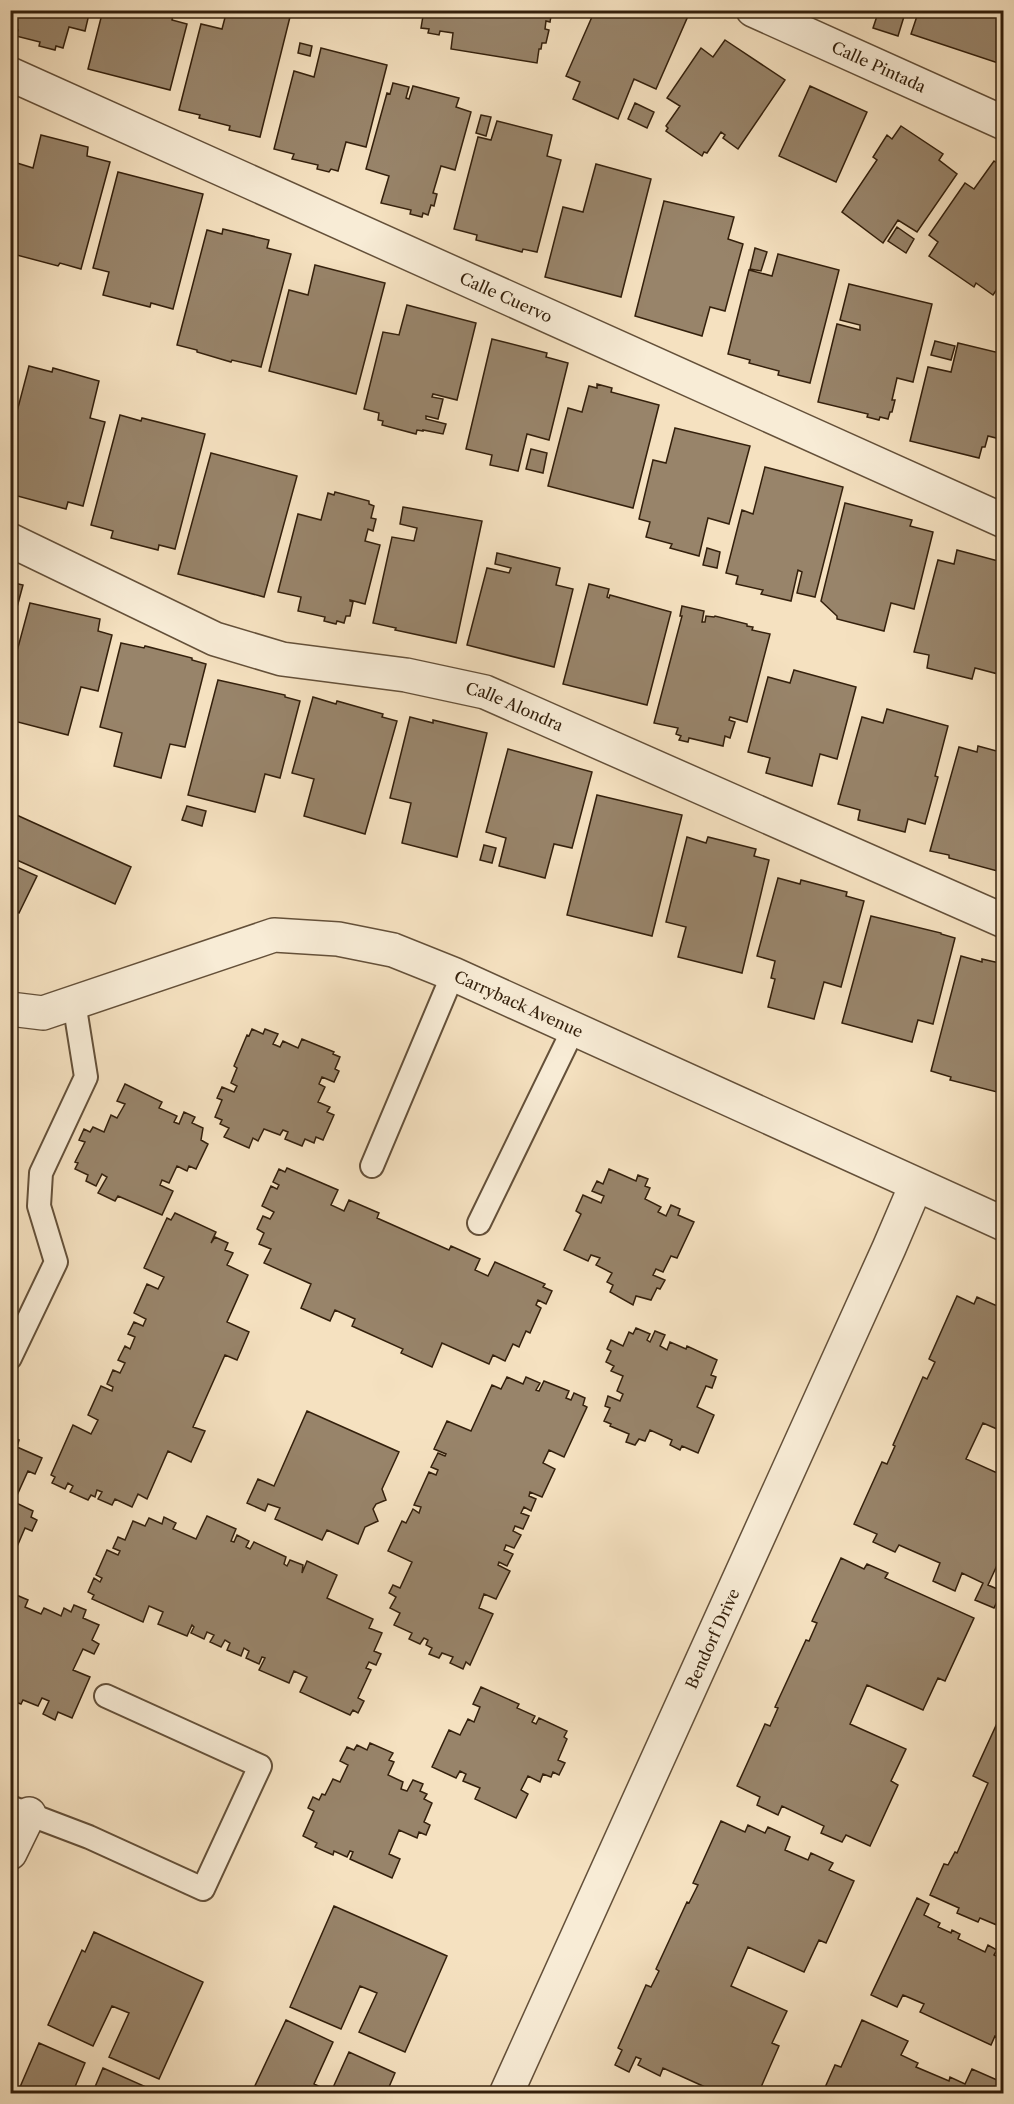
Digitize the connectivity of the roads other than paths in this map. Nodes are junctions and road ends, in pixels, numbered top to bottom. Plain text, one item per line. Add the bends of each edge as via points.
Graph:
1 (753, 10) edge
2 (10, 74) edge
3 (1004, 123) edge
4 (1004, 521) edge
5 (10, 540) edge
6 (1004, 921) edge
7 (453, 974) junction
8 (75, 1002) junction
9 (10, 1009) edge
10 (573, 1030) junction
11 (372, 1166) dead end
12 (916, 1185) junction
13 (479, 1223) dead end
14 (1004, 1224) edge
15 (10, 1358) edge
16 (106, 1696) dead end
17 (20, 1810) edge
18 (10, 1853) edge
19 (506, 2094) edge

1 - 3 street, Calle Pintada
2 - 4 street, Calle Cuervo
5 - 6 street, Calle Alondra via 215,639 282,658 406,675 485,692
7 - 8 street, Carryback Avenue via 393,950 338,939 274,935
7 - 10 street, Carryback Avenue
7 - 11 lane
8 - 9 street, Carryback Avenue via 43,1013
8 - 15 lane via 86,1077 41,1173 39,1206 56,1262
10 - 12 street, Carryback Avenue
10 - 13 lane
12 - 14 street, Carryback Avenue
12 - 19 street, Bendorf Drive
16 - 17 lane via 260,1766 203,1889
17 - 18 street

